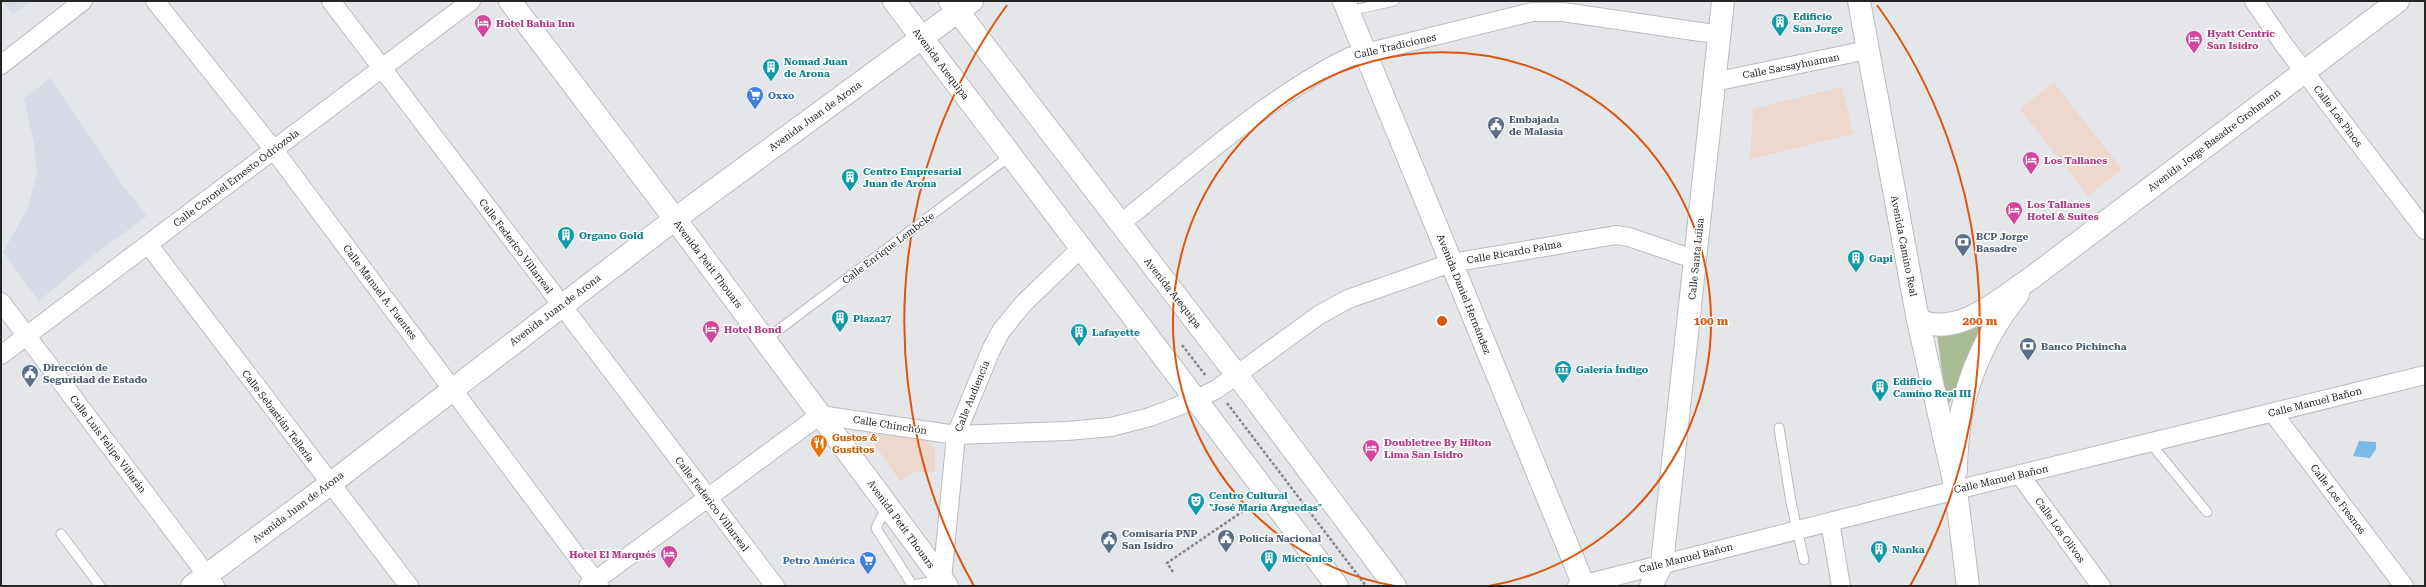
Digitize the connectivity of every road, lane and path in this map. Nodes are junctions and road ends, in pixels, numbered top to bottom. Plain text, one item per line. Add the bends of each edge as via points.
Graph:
1 (82, 1) edge
2 (155, 1) edge
3 (330, 1) edge
4 (471, 1) edge
5 (510, 1) edge
6 (894, 1) edge
7 (1394, 1) edge
8 (1723, 1) edge
9 (1859, 1) edge
10 (2254, 1) edge
11 (2398, 1) edge
12 (960, 4) edge
13 (1346, 6) edge
14 (1545, 7) edge
15 (1721, 35) junction
16 (921, 38) junction
17 (1867, 50) junction
18 (1366, 53) junction
19 (1, 65) edge
20 (382, 66) junction
21 (2305, 72) junction
22 (1714, 82) junction
23 (274, 150) junction
24 (1010, 156) junction
25 (675, 219) junction
26 (1120, 224) junction
27 (2425, 230) edge
28 (148, 244) junction
29 (1081, 248) junction
30 (1696, 260) junction
31 (1451, 263) junction
32 (2030, 280) junction
33 (1, 302) edge
34 (561, 306) junction
35 (1918, 320) junction
36 (26, 336) junction
37 (765, 340) junction
38 (1, 355) edge
39 (2425, 375) edge
40 (1238, 376) junction
41 (452, 389) junction
42 (1197, 400) junction
43 (2273, 413) junction
44 (820, 414) junction
45 (1779, 428) dead end
46 (956, 435) junction
47 (2150, 444) junction
48 (2020, 475) junction
49 (330, 484) junction
50 (1956, 490) junction
51 (1268, 494) junction
52 (707, 496) junction
53 (2207, 512) dead end
54 (1830, 522) junction
55 (1797, 530) junction
56 (61, 534) dead end
57 (1804, 560) dead end
58 (1662, 564) junction
59 (1173, 572) dead end
60 (205, 582) edge
61 (945, 583) edge
62 (594, 584) edge
63 (1582, 585) edge
64 (100, 586) edge
65 (409, 586) edge
66 (775, 586) edge
67 (1337, 586) edge
68 (1396, 586) edge
69 (1651, 586) edge
70 (1841, 586) edge
71 (1968, 586) edge
72 (2101, 586) edge
73 (2404, 586) edge

1 - 19 street
2 - 23 street, Calle Manuel A. Fuentes
3 - 20 street, Calle Federico Villarreal
4 - 20 street, Calle Coronel Ernesto Odriozola
5 - 25 street, Avenida Petit Thouars
6 - 16 street, Avenida Arequipa
7 - 13 lane
8 - 15 street, Calle Santa Luisa
9 - 17 street, Avenida Camino Real
10 - 21 street, Calle Los Pinos
11 - 21 street, Avenida Jorge Basadre Grohmann
12 - 16 street, Avenida Juan de Arona
12 - 26 street, Avenida Arequipa
13 - 18 street, Avenida Daniel Hernández
14 - 15 street, Calle Tradiciones via 1563,12
14 - 18 street, Calle Tradiciones
15 - 22 street, Calle Santa Luisa
16 - 24 street, Avenida Arequipa
16 - 25 street, Avenida Juan de Arona
17 - 22 street, Calle Sacsayhuaman
17 - 35 street, Avenida Camino Real
18 - 26 street, Calle Tradiciones via 1349,57 1330,66 1269,106
18 - 31 street, Avenida Daniel Hernández
20 - 23 street, Calle Coronel Ernesto Odriozola
20 - 34 street, Calle Federico Villarreal
21 - 27 street, Calle Los Pinos
21 - 32 street, Avenida Jorge Basadre Grohmann
22 - 30 street, Calle Santa Luisa
23 - 28 street, Calle Coronel Ernesto Odriozola
23 - 41 street, Calle Manuel A. Fuentes
24 - 29 street, Avenida Arequipa
24 - 37 lane, Calle Enrique Lembcke
25 - 34 street, Avenida Juan de Arona
25 - 37 street, Avenida Petit Thouars
26 - 40 street, Avenida Arequipa
28 - 36 street, Calle Coronel Ernesto Odriozola
28 - 49 street, Calle Sebastián Tellería
29 - 42 street, Avenida Arequipa
29 - 46 street, Calle Audiencia via 1023,304 1001,331
30 - 31 street, Calle Ricardo Palma via 1616,235
30 - 58 street, Calle Santa Luisa
31 - 40 street, Calle Ricardo Palma via 1337,304
31 - 63 street, Avenida Daniel Hernández
32 - 35 street, Avenida Jorge Basadre Grohmann via 1972,317 1941,326
32 - 50 street, Avenida Jorge Basadre Grohmann via 2001,315 1979,356 1964,399 1956,444
33 - 36 street, Calle Luis Felipe Villarán
34 - 41 street, Avenida Juan de Arona
34 - 52 street, Calle Federico Villarreal
35 - 50 street, Avenida Camino Real
36 - 38 street, Calle Coronel Ernesto Odriozola
36 - 60 street, Calle Luis Felipe Villarán
37 - 44 street, Avenida Petit Thouars
39 - 43 street, Calle Manuel Bañon
40 - 42 street, Calle Chinchón
40 - 68 street, Avenida Arequipa
41 - 49 street, Avenida Juan de Arona
41 - 62 street, Calle Manuel A. Fuentes
42 - 46 street, Calle Chinchón via 1150,417 1111,427
42 - 51 street, Avenida Arequipa
43 - 47 street, Calle Manuel Bañon
43 - 73 street, Calle Los Fresnos
44 - 46 street, Calle Chinchón
44 - 52 street
44 - 61 street, Avenida Petit Thouars
45 - 55 lane
46 - 61 street, Calle Audiencia
47 - 48 street, Calle Manuel Bañon
47 - 53 lane
48 - 50 street, Calle Manuel Bañon
48 - 72 street, Calle Los Olivos
49 - 60 street, Avenida Juan de Arona
49 - 65 street, Calle Sebastián Tellería
50 - 54 street, Calle Manuel Bañon
50 - 71 street
51 - 59 path via 1168,563
51 - 67 street, Avenida Arequipa
52 - 62 street
52 - 66 street, Calle Federico Villarreal
54 - 55 street, Calle Manuel Bañon
54 - 70 street
55 - 57 lane
55 - 58 street, Calle Manuel Bañon
56 - 64 lane
58 - 63 street, Calle Manuel Bañon
58 - 69 street, Calle Santa Luisa

